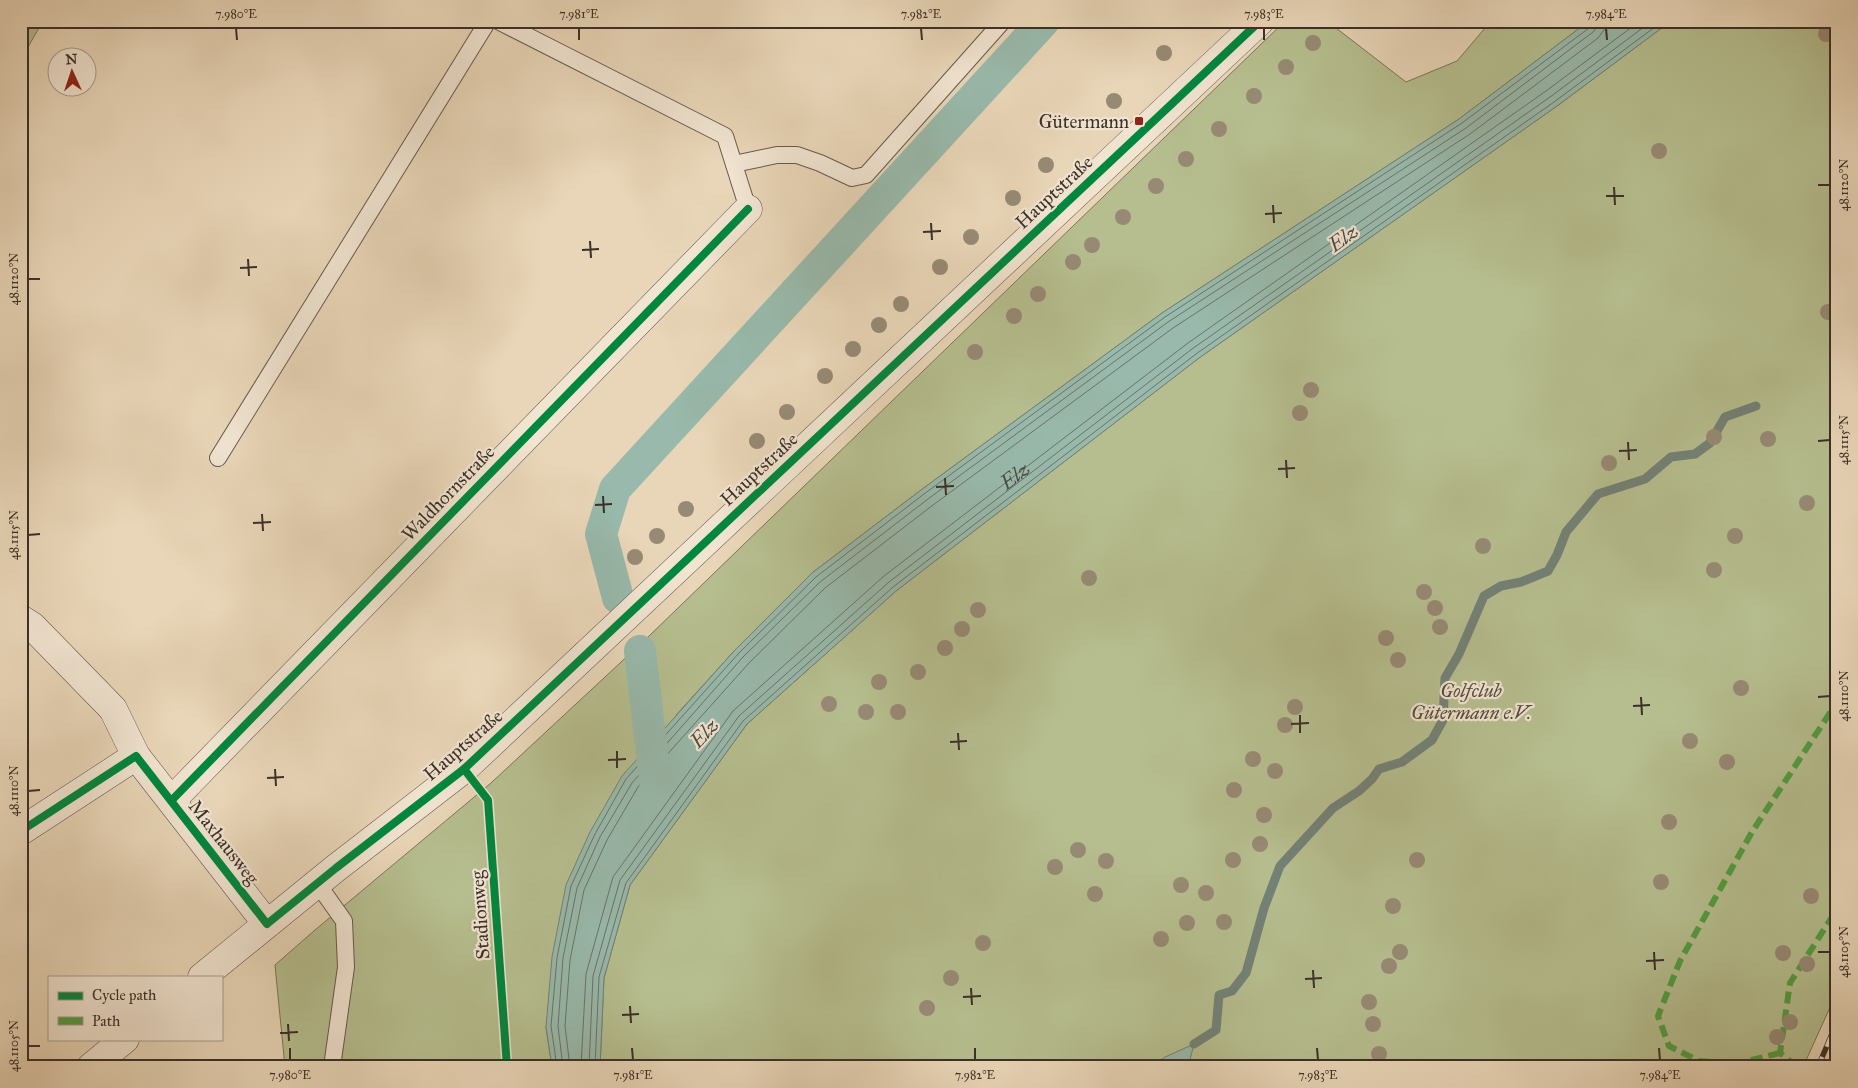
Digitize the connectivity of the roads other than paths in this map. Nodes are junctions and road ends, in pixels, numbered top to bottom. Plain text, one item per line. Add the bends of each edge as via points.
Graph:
1 (488, 21) edge
2 (498, 21) edge
3 (1003, 21) edge
4 (1260, 21) edge
5 (734, 164) junction
6 (748, 209) joint
7 (218, 458) dead end
8 (21, 619) edge
9 (136, 756) junction
10 (172, 800) junction
11 (21, 831) edge
12 (317, 883) junction
13 (267, 924) junction
14 (203, 976) edge
15 (124, 1040) edge
16 (91, 1067) edge
17 (332, 1067) edge

1 - 7 lane
2 - 5 lane via 725,136
3 - 5 lane via 866,175 852,178 797,156 777,155
4 - 12 street, Hauptstraße via 464,769
5 - 6 lane
6 - 10 street, Waldhornstraße
8 - 9 street, Maxhausweg via 32,626 113,709
9 - 10 street, Maxhausweg
9 - 11 street
10 - 13 street, Maxhausweg
12 - 13 street, Hauptstraße
12 - 17 lane via 344,921 346,967
13 - 14 street, Hauptstraße
15 - 16 street

